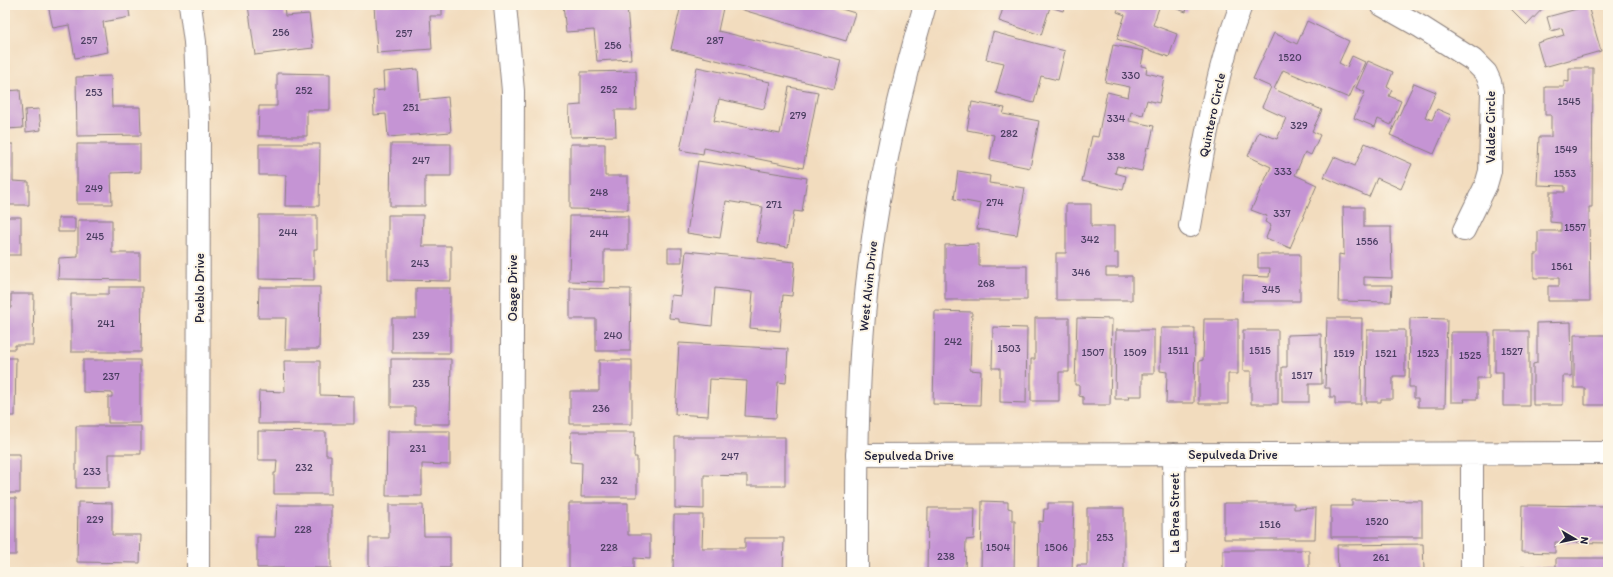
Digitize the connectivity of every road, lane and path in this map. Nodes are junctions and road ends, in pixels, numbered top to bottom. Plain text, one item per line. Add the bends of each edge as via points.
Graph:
1 (190, 5) edge
2 (505, 5) edge
3 (925, 5) edge
4 (1241, 5) edge
5 (1382, 5) edge
6 (1190, 226) dead end
7 (1464, 230) dead end
8 (1608, 453) edge
9 (1174, 454) junction
10 (1472, 454) junction
11 (857, 455) junction
12 (198, 572) edge
13 (511, 572) edge
14 (857, 572) edge
15 (1175, 572) edge
16 (1472, 572) edge

1 - 12 street, Pueblo Drive via 200,122
2 - 13 street, Osage Drive via 513,91
3 - 11 street, West Alvin Drive via 892,130 875,224 864,316
4 - 6 street, Quintero Circle via 1208,125
5 - 7 street, Valdez Circle via 1473,60 1486,73 1490,82 1490,171
8 - 10 street, Sepulveda Drive
9 - 10 street, Sepulveda Drive
9 - 11 street, Sepulveda Drive
9 - 15 street, La Brea Street
10 - 16 street
11 - 14 street, West Alvin Drive

